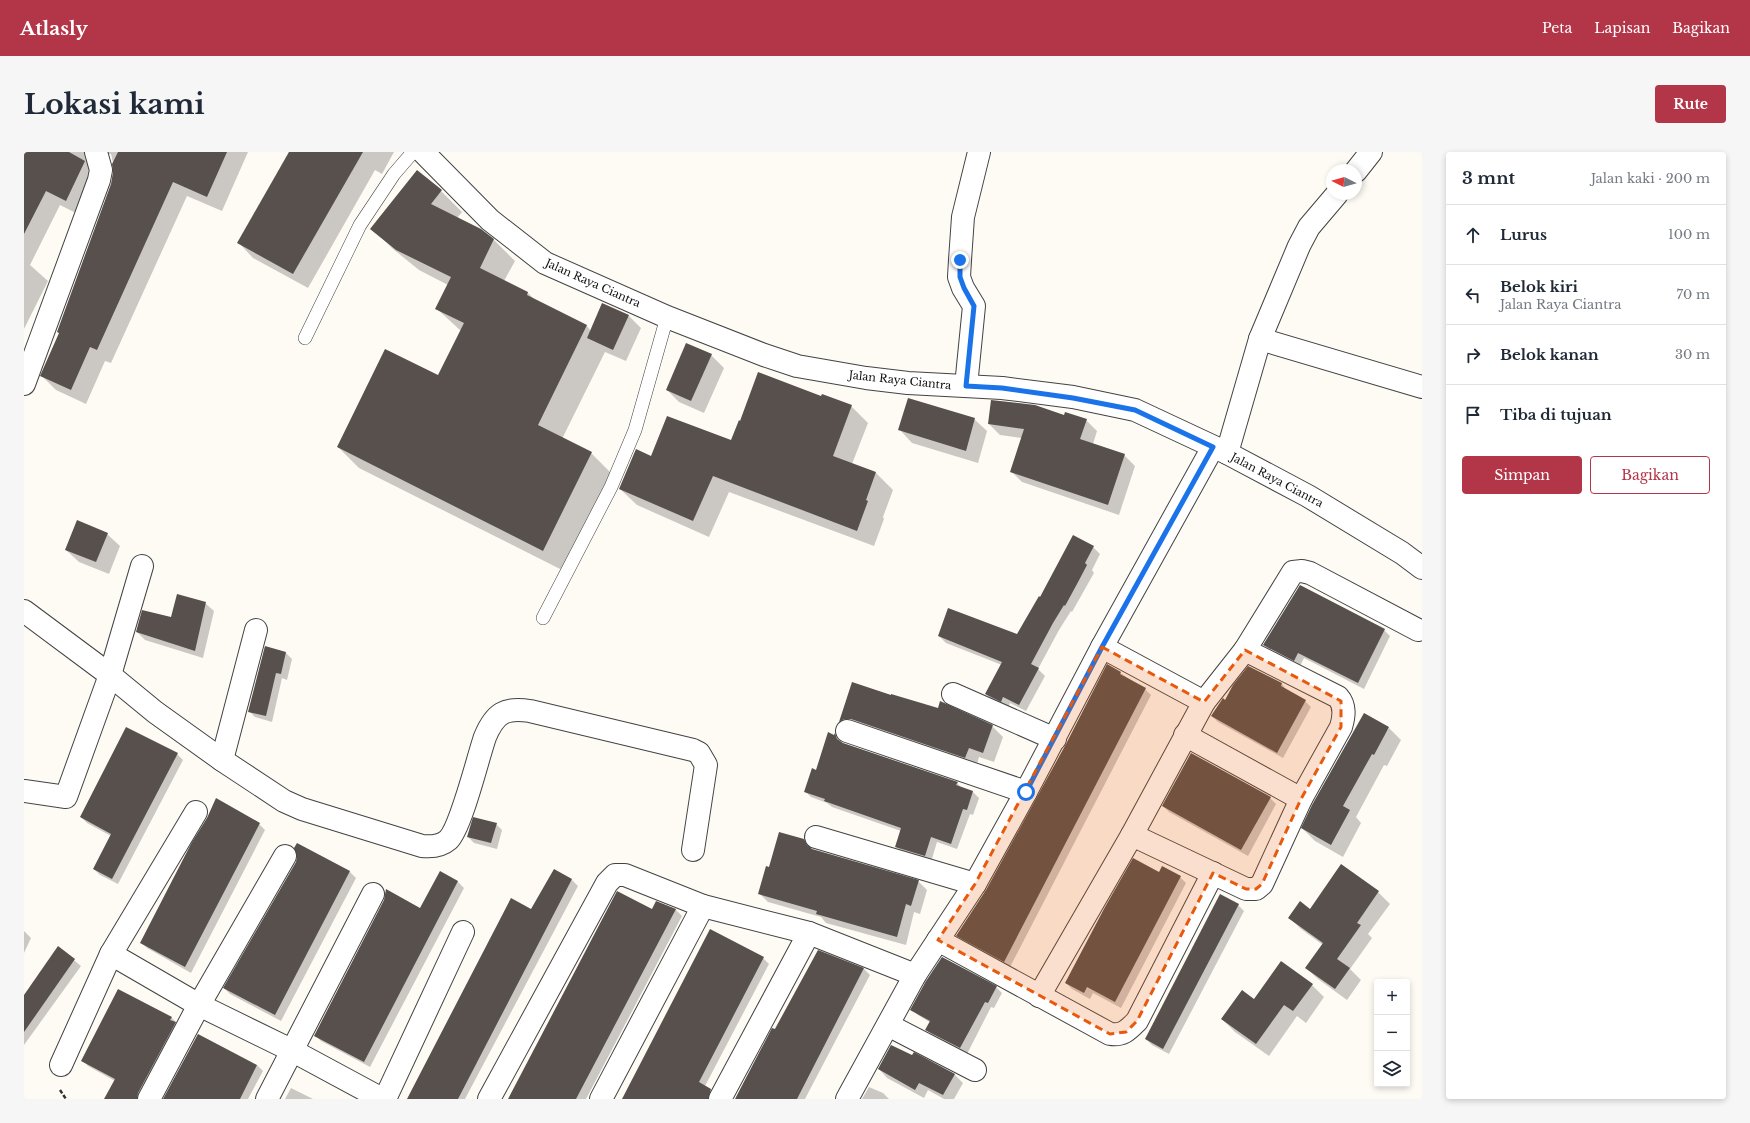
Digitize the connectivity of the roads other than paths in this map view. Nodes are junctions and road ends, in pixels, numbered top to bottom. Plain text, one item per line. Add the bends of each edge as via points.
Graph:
1 (96, 152) edge
2 (413, 152) edge
3 (423, 152) edge
4 (979, 152) edge
5 (1371, 152) edge
6 (1362, 164) edge
7 (1332, 200) edge
8 (667, 317) junction
9 (305, 338) dead end
10 (1260, 339) junction
11 (24, 384) edge
12 (966, 386) junction
13 (1422, 387) edge
14 (1220, 450) junction
15 (142, 566) dead end
16 (1422, 568) edge
17 (24, 612) edge
18 (543, 618) dead end
19 (256, 630) dead end
20 (1418, 630) dead end
21 (1102, 647) junction
22 (1245, 650) junction
23 (110, 675) junction
24 (953, 694) dead end
25 (1204, 702) junction
26 (847, 731) dead end
27 (1185, 735) junction
28 (1055, 739) junction
29 (222, 760) junction
30 (24, 791) edge
31 (1026, 792) junction
32 (1301, 799) junction
33 (196, 812) dead end
34 (1132, 835) junction
35 (816, 836) dead end
36 (693, 850) dead end
37 (285, 856) dead end
38 (1213, 873) junction
39 (975, 884) junction
40 (373, 894) dead end
41 (703, 906) junction
42 (463, 932) dead end
43 (809, 933) junction
44 (938, 940) junction
45 (111, 954) junction
46 (915, 975) junction
47 (1039, 996) junction
48 (199, 1005) junction
49 (888, 1025) junction
50 (293, 1051) junction
51 (61, 1064) dead end
52 (975, 1070) dead end
53 (149, 1099) edge
54 (267, 1099) edge
55 (383, 1099) edge
56 (489, 1099) edge
57 (601, 1099) edge
58 (720, 1099) edge
59 (847, 1099) edge

1 - 11 street via 101,170 99,180
2 - 9 lane via 394,174 360,225
3 - 8 street, Jalan Raya Ciantra via 490,220 545,263
4 - 12 street via 963,217 960,271 964,288 974,306
5 - 6 street
7 - 10 street via 1309,227 1299,246
8 - 12 street, Jalan Raya Ciantra via 797,366 908,383
8 - 18 lane via 632,437 611,487
10 - 13 street
10 - 14 street
12 - 14 street, Jalan Raya Ciantra via 1002,388 1073,398 1135,410
14 - 16 street, Jalan Raya Ciantra via 1322,504
14 - 21 street
15 - 23 street
17 - 23 street
19 - 29 street
20 - 22 street via 1310,573 1297,571 1287,580
21 - 25 street
21 - 28 street
22 - 25 street
22 - 32 street via 1338,697 1341,701 1344,709 1341,727
23 - 29 street via 155,712
23 - 30 street via 66,797
24 - 28 street
25 - 27 street
26 - 31 street
27 - 32 street
27 - 34 street
28 - 31 street
29 - 36 street via 284,801 302,809 429,847 449,839 457,826 490,725 504,712 515,709 530,711 699,753 706,765 706,772
31 - 39 street
32 - 38 street via 1262,884 1256,889 1246,889
33 - 45 street
34 - 38 street
34 - 47 street
35 - 39 street
37 - 48 street
38 - 47 street via 1137,1021 1126,1032 1117,1036 1110,1034
39 - 44 street
40 - 50 street
41 - 43 street
41 - 56 street via 625,875 619,874 612,878
41 - 57 street
42 - 55 street
43 - 46 street
43 - 58 street
44 - 46 street
44 - 47 street
45 - 48 street
45 - 51 street
46 - 49 street
48 - 50 street
48 - 53 street
49 - 52 street
49 - 59 street
50 - 54 street
50 - 55 street

